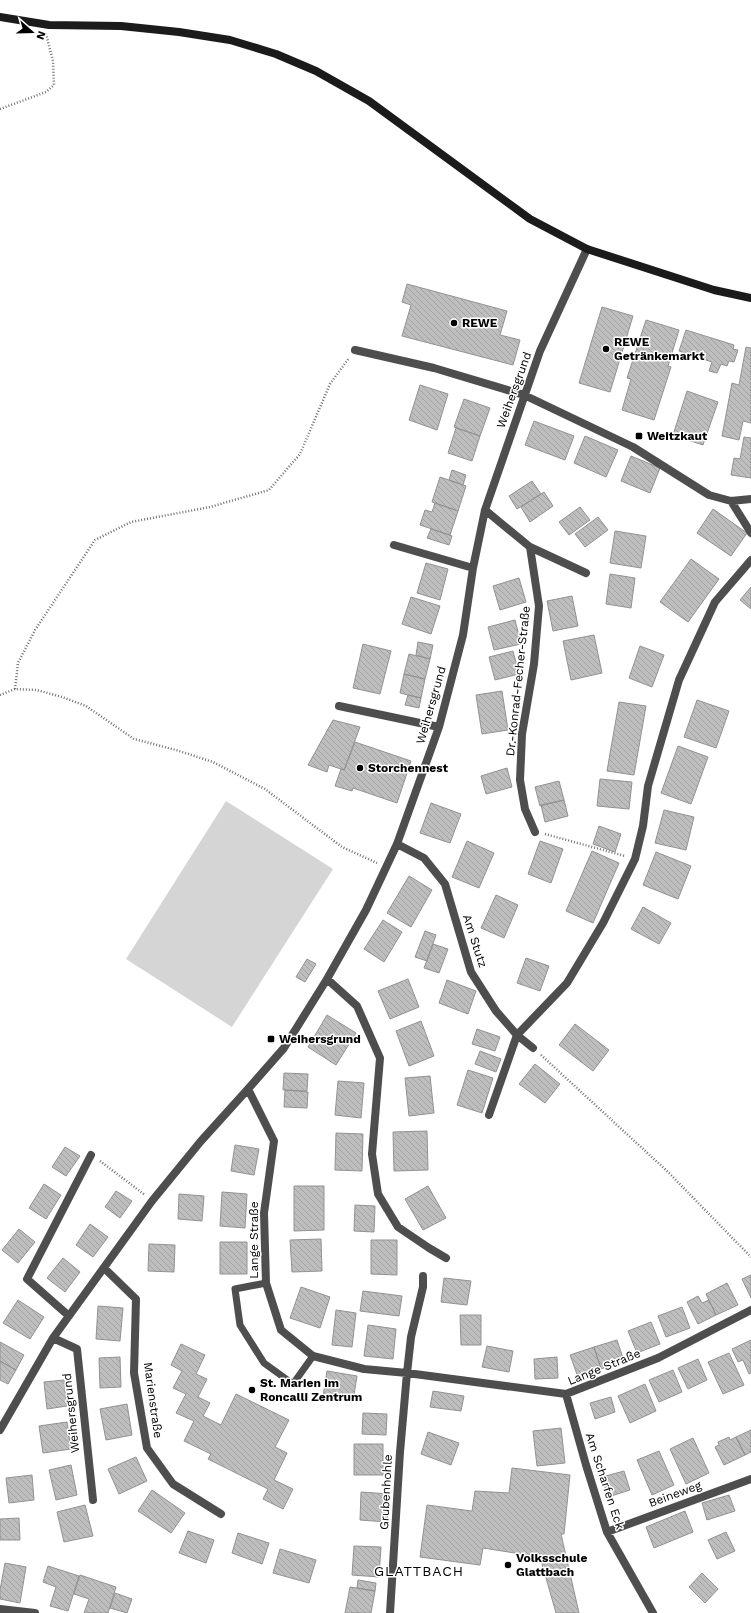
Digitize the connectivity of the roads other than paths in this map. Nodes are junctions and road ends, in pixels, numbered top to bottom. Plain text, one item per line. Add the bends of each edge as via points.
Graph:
1 (0, 16) edge
2 (588, 249) junction
3 (751, 298) edge
4 (355, 350) road end
5 (524, 395) junction
6 (751, 499) edge
7 (730, 501) junction
8 (485, 510) junction
9 (751, 533) edge
10 (394, 546) dead end
11 (530, 547) junction
12 (751, 560) edge
13 (473, 568) junction
14 (586, 573) dead end
15 (339, 706) dead end
16 (439, 727) junction
17 (534, 832) road end
18 (397, 844) junction
19 (327, 979) junction
20 (517, 1035) junction
21 (533, 1048) road end
22 (248, 1089) junction
23 (489, 1115) dead end
24 (91, 1155) road end
25 (446, 1258) dead end
26 (104, 1268) junction
27 (423, 1276) dead end
28 (266, 1283) junction
29 (751, 1310) edge
30 (69, 1316) junction
31 (53, 1338) junction
32 (313, 1356) junction
33 (407, 1373) junction
34 (566, 1394) junction
35 (0, 1430) edge
36 (751, 1480) edge
37 (93, 1500) dead end
38 (221, 1514) dead end
39 (607, 1532) junction
40 (0, 1609) edge
41 (35, 1613) edge
42 (390, 1613) edge
43 (653, 1613) edge

1 - 2 main road via 42,24 121,26 179,32 230,40 276,54 369,101 530,219
2 - 3 main road via 714,290
2 - 5 street, Weihersgrund via 540,351
4 - 5 street via 434,368
5 - 7 street via 633,447 709,495
5 - 8 street, Weihersgrund
6 - 7 street
7 - 9 street
8 - 11 street
8 - 13 street, Weihersgrund
10 - 13 street
11 - 14 street
11 - 17 street, Dr.-Konrad-Fecher-Straße via 539,606 534,664 522,734 520,780 525,809
12 - 20 street via 715,602 679,680 648,786 643,826 635,859 603,923 567,982
13 - 16 street, Weihersgrund via 463,635
15 - 16 street
16 - 18 street, Weihersgrund
18 - 19 street, Weihersgrund via 366,910
18 - 20 street, Am Stutz via 424,858 444,884 471,972 496,1011
19 - 22 street, Weihersgrund via 284,1048
19 - 25 street via 357,1006 380,1058 372,1154 378,1194 398,1227
20 - 21 street, Am Stutz
20 - 23 street
22 - 26 street, Weihersgrund via 152,1200
22 - 28 street, Lange Straße via 274,1141 264,1214
24 - 30 street via 27,1280
26 - 30 street, Weihersgrund
26 - 38 street, Marienstraße via 136,1299 134,1373 147,1448 173,1484
27 - 33 street
28 - 32 street, Lange Straße via 281,1330
28 - 32 lane via 235,1290 240,1325 264,1363 293,1384
29 - 34 street, Lange Straße via 658,1358
30 - 31 street, Weihersgrund
31 - 35 street, Weihersgrund
31 - 37 street, Weihersgrund via 77,1349
32 - 33 street, Lange Straße via 364,1369
33 - 34 street, Lange Straße
33 - 42 street, Grubenhohle
34 - 39 street, Am Scharfen Eck
36 - 39 street, Beineweg
39 - 43 street, Am Scharfen Eck
40 - 41 street

